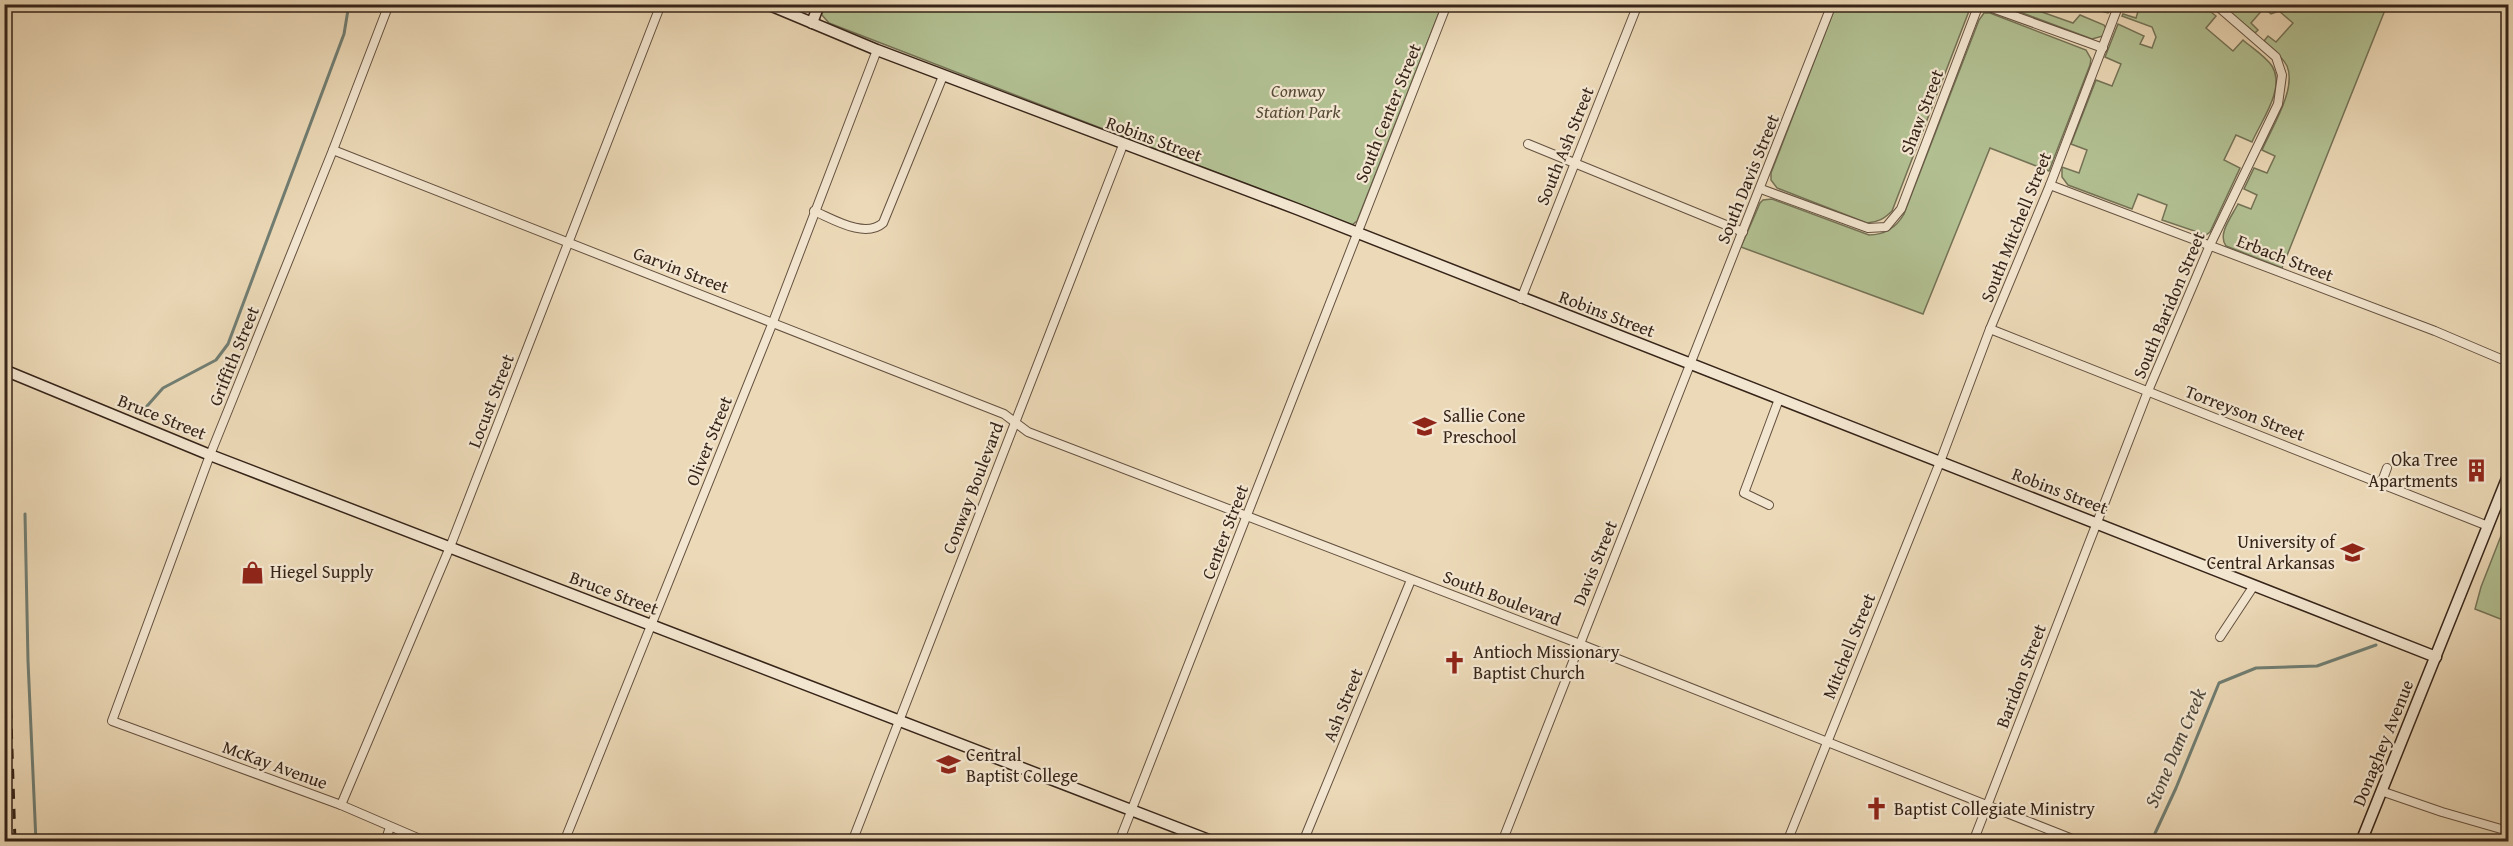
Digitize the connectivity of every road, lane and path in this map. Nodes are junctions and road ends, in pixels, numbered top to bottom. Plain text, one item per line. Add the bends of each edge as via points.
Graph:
1 (388, 4) edge
2 (661, 4) edge
3 (766, 4) edge
4 (819, 4) edge
5 (1448, 4) edge
6 (1638, 4) edge
7 (1832, 4) edge
8 (1980, 4) edge
9 (2119, 4) edge
10 (2215, 4) edge
11 (812, 23) junction
12 (2103, 48) junction
13 (877, 50) junction
14 (943, 76) junction
15 (1528, 144) dead end
16 (1123, 145) junction
17 (333, 150) junction
18 (1574, 163) junction
19 (2050, 185) junction
20 (1761, 189) junction
21 (814, 211) junction
22 (1743, 232) junction
23 (1357, 233) junction
24 (568, 242) junction
25 (2210, 245) junction
26 (1521, 299) junction
27 (773, 322) junction
28 (1990, 329) junction
29 (2508, 362) edge
30 (1691, 363) junction
31 (4, 370) edge
32 (2148, 392) junction
33 (1779, 399) junction
34 (1015, 422) junction
35 (210, 455) junction
36 (1941, 462) junction
37 (2387, 468) dead end
38 (2508, 476) edge
39 (2381, 484) junction
40 (1769, 505) dead end
41 (1248, 516) junction
42 (2097, 522) junction
43 (2488, 526) junction
44 (450, 547) junction
45 (1411, 580) junction
46 (2253, 587) junction
47 (652, 625) junction
48 (2220, 637) dead end
49 (1580, 644) junction
50 (2436, 657) junction
51 (898, 720) junction
52 (112, 721) joint
53 (1827, 742) junction
54 (2382, 790) junction
55 (341, 805) junction
56 (1987, 805) junction
57 (1132, 810) junction
58 (390, 827) junction
59 (2508, 831) edge
60 (385, 842) edge
61 (427, 842) edge
62 (564, 842) edge
63 (852, 842) edge
64 (1119, 842) edge
65 (1214, 842) edge
66 (1303, 842) edge
67 (1502, 842) edge
68 (1787, 842) edge
69 (1973, 842) edge
70 (2080, 842) edge
71 (2361, 842) edge

1 - 17 street, Griffith Street
2 - 24 street, Locust Street
3 - 11 street, Robins Street
4 - 11 street
5 - 23 street, South Center Street
6 - 18 street, South Ash Street
7 - 20 street, South Davis Street
8 - 12 street
8 - 20 street, Shaw Street via 1901,209 1886,227 1868,228
9 - 12 street, South Mitchell Street
10 - 25 street, South Baridon Street via 2276,57 2282,75 2278,104
11 - 13 street, Robins Street
12 - 19 street, South Mitchell Street
13 - 14 street, Robins Street
13 - 21 street, Oliver Street
14 - 16 street, Robins Street
14 - 21 street via 883,223 878,228 861,229
15 - 18 street
16 - 23 street, Robins Street
16 - 34 street, Conway Boulevard
17 - 24 street, Garvin Street
17 - 35 street, Griffith Street
18 - 22 street
18 - 26 street, South Ash Street
19 - 25 street, Erbach Street
19 - 28 street, South Mitchell Street
20 - 22 street, South Davis Street
21 - 27 street, Oliver Street
22 - 30 street, South Davis Street
23 - 26 street, Robins Street
23 - 41 street, Center Street
24 - 27 street, Garvin Street
24 - 44 street, Locust Street
25 - 29 street, Erbach Street
25 - 32 street, South Baridon Street
26 - 30 street, Robins Street
27 - 34 street, Garvin Street via 1004,414
27 - 47 street, Oliver Street
28 - 32 street, Torreyson Street
28 - 36 street, South Mitchell Street
30 - 33 street, Robins Street
30 - 49 street, Davis Street
31 - 35 street, Bruce Street
32 - 39 street, Torreyson Street
32 - 42 street, South Baridon Street
33 - 36 street, Robins Street
33 - 40 street via 1744,494
34 - 41 street, South Boulevard via 1028,432
34 - 51 street, Conway Boulevard
35 - 44 street, Bruce Street
35 - 52 street, Griffith Street
36 - 42 street, Robins Street
36 - 53 street, Mitchell Street
37 - 39 street
38 - 43 street, Donaghey Avenue
39 - 43 street, Torreyson Street
41 - 45 street, South Boulevard
41 - 57 street, Center Street
42 - 46 street, Robins Street
42 - 56 street, Baridon Street
43 - 50 street, Donaghey Avenue
44 - 47 street, Bruce Street
44 - 55 street, Locust Street
45 - 49 street, South Boulevard
45 - 66 street, Ash Street
46 - 48 street
46 - 50 street, Robins Street
47 - 51 street, Bruce Street
47 - 62 street, Oliver Street
49 - 53 street, South Boulevard
49 - 67 street, Davis Street
50 - 54 street, Donaghey Avenue
51 - 57 street, Bruce Street
51 - 63 street, Conway Boulevard
52 - 55 street, McKay Avenue
53 - 56 street, South Boulevard
53 - 68 street, Mitchell Street
54 - 59 street
54 - 71 street, Donaghey Avenue
55 - 58 street, McKay Avenue
56 - 69 street, Baridon Street
56 - 70 street, South Boulevard
57 - 64 street, Center Street
57 - 65 street, Bruce Street
58 - 60 street
58 - 61 street, McKay Avenue

